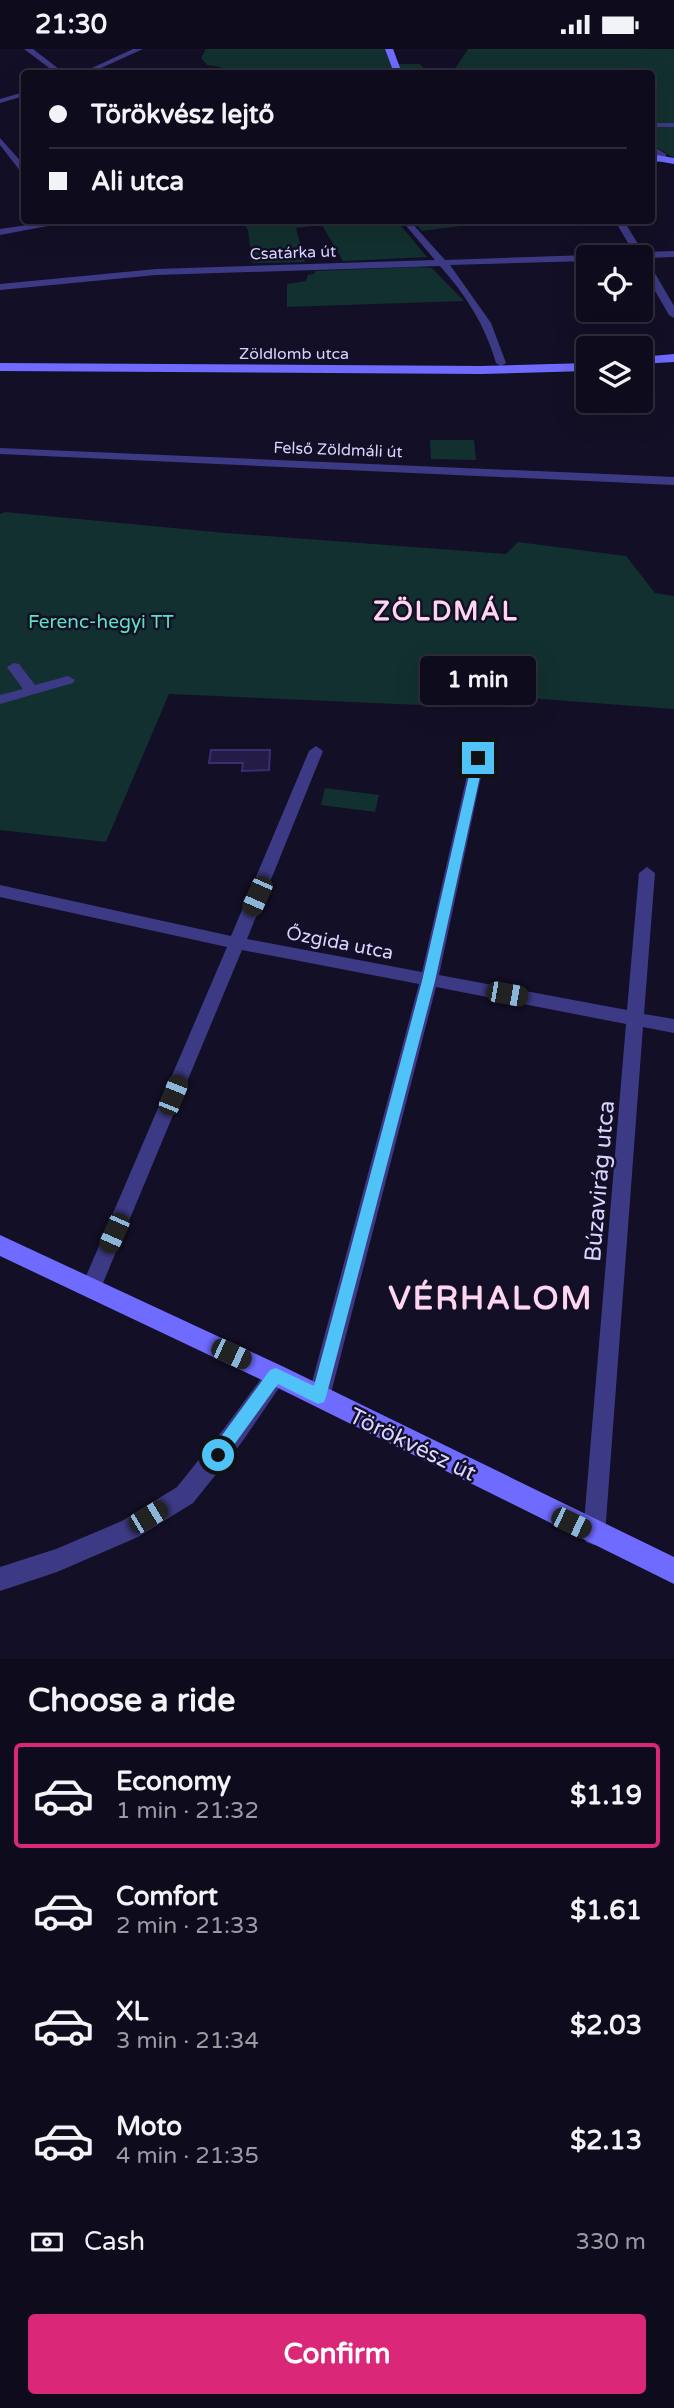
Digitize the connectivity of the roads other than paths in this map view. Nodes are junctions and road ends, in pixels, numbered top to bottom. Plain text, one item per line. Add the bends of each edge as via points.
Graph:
1 (28, 49) edge
2 (139, 49) edge
3 (388, 49) edge
4 (56, 70) edge
5 (92, 70) edge
6 (397, 70) edge
7 (21, 95) edge
8 (0, 100) edge
9 (655, 125) edge
10 (674, 125) edge
11 (0, 140) edge
12 (5, 153) edge
13 (655, 159) edge
14 (674, 161) edge
15 (21, 167) edge
16 (50, 224) edge
17 (409, 224) edge
18 (622, 224) edge
19 (0, 232) edge
20 (634, 245) edge
21 (674, 254) edge
22 (653, 255) edge
23 (576, 257) edge
24 (440, 261) junction
25 (653, 279) edge
26 (0, 287) edge
27 (674, 315) edge
28 (674, 358) edge
29 (653, 360) edge
30 (0, 362) edge
31 (576, 364) edge
32 (674, 365) edge
33 (502, 366) junction
34 (653, 366) edge
35 (0, 367) edge
36 (0, 451) edge
37 (674, 481) edge
38 (15, 667) dead end
39 (68, 680) dead end
40 (31, 691) junction
41 (0, 699) edge
42 (316, 751) dead end
43 (478, 758) dead end
44 (647, 873) dead end
45 (0, 891) edge
46 (236, 943) junction
47 (429, 981) junction
48 (636, 1018) junction
49 (674, 1026) edge
50 (0, 1245) edge
51 (91, 1288) junction
52 (276, 1375) junction
53 (318, 1397) junction
54 (594, 1534) junction
55 (674, 1571) edge
56 (0, 1579) edge

1 - 4 street
2 - 5 street
3 - 6 street
7 - 8 street
9 - 10 street
11 - 12 street
12 - 15 street
13 - 14 street
16 - 19 street
17 - 24 street
18 - 20 street
21 - 22 street
23 - 24 street, Csatárka út
24 - 26 street, Csatárka út via 156,272
24 - 33 street via 488,321
25 - 27 street
28 - 29 street
30 - 33 street, Zöldlomb utca
31 - 33 street, Zöldlomb utca
32 - 34 street
33 - 35 street, Zöldlomb utca
36 - 37 street, Felső Zöldmáli út
38 - 40 street
39 - 40 street
40 - 41 street
42 - 46 street
43 - 47 street
44 - 48 street, Búzavirág utca
45 - 46 street, Őzgida utca
46 - 47 street, Őzgida utca
46 - 51 street
47 - 48 street, Őzgida utca
47 - 53 street
48 - 49 street, Őzgida utca
48 - 54 street, Búzavirág utca
50 - 51 street, Törökvész út
51 - 52 street, Törökvész út
52 - 53 street, Törökvész út
52 - 56 street via 185,1495 130,1529
53 - 54 street, Törökvész út
54 - 55 street, Törökvész út

